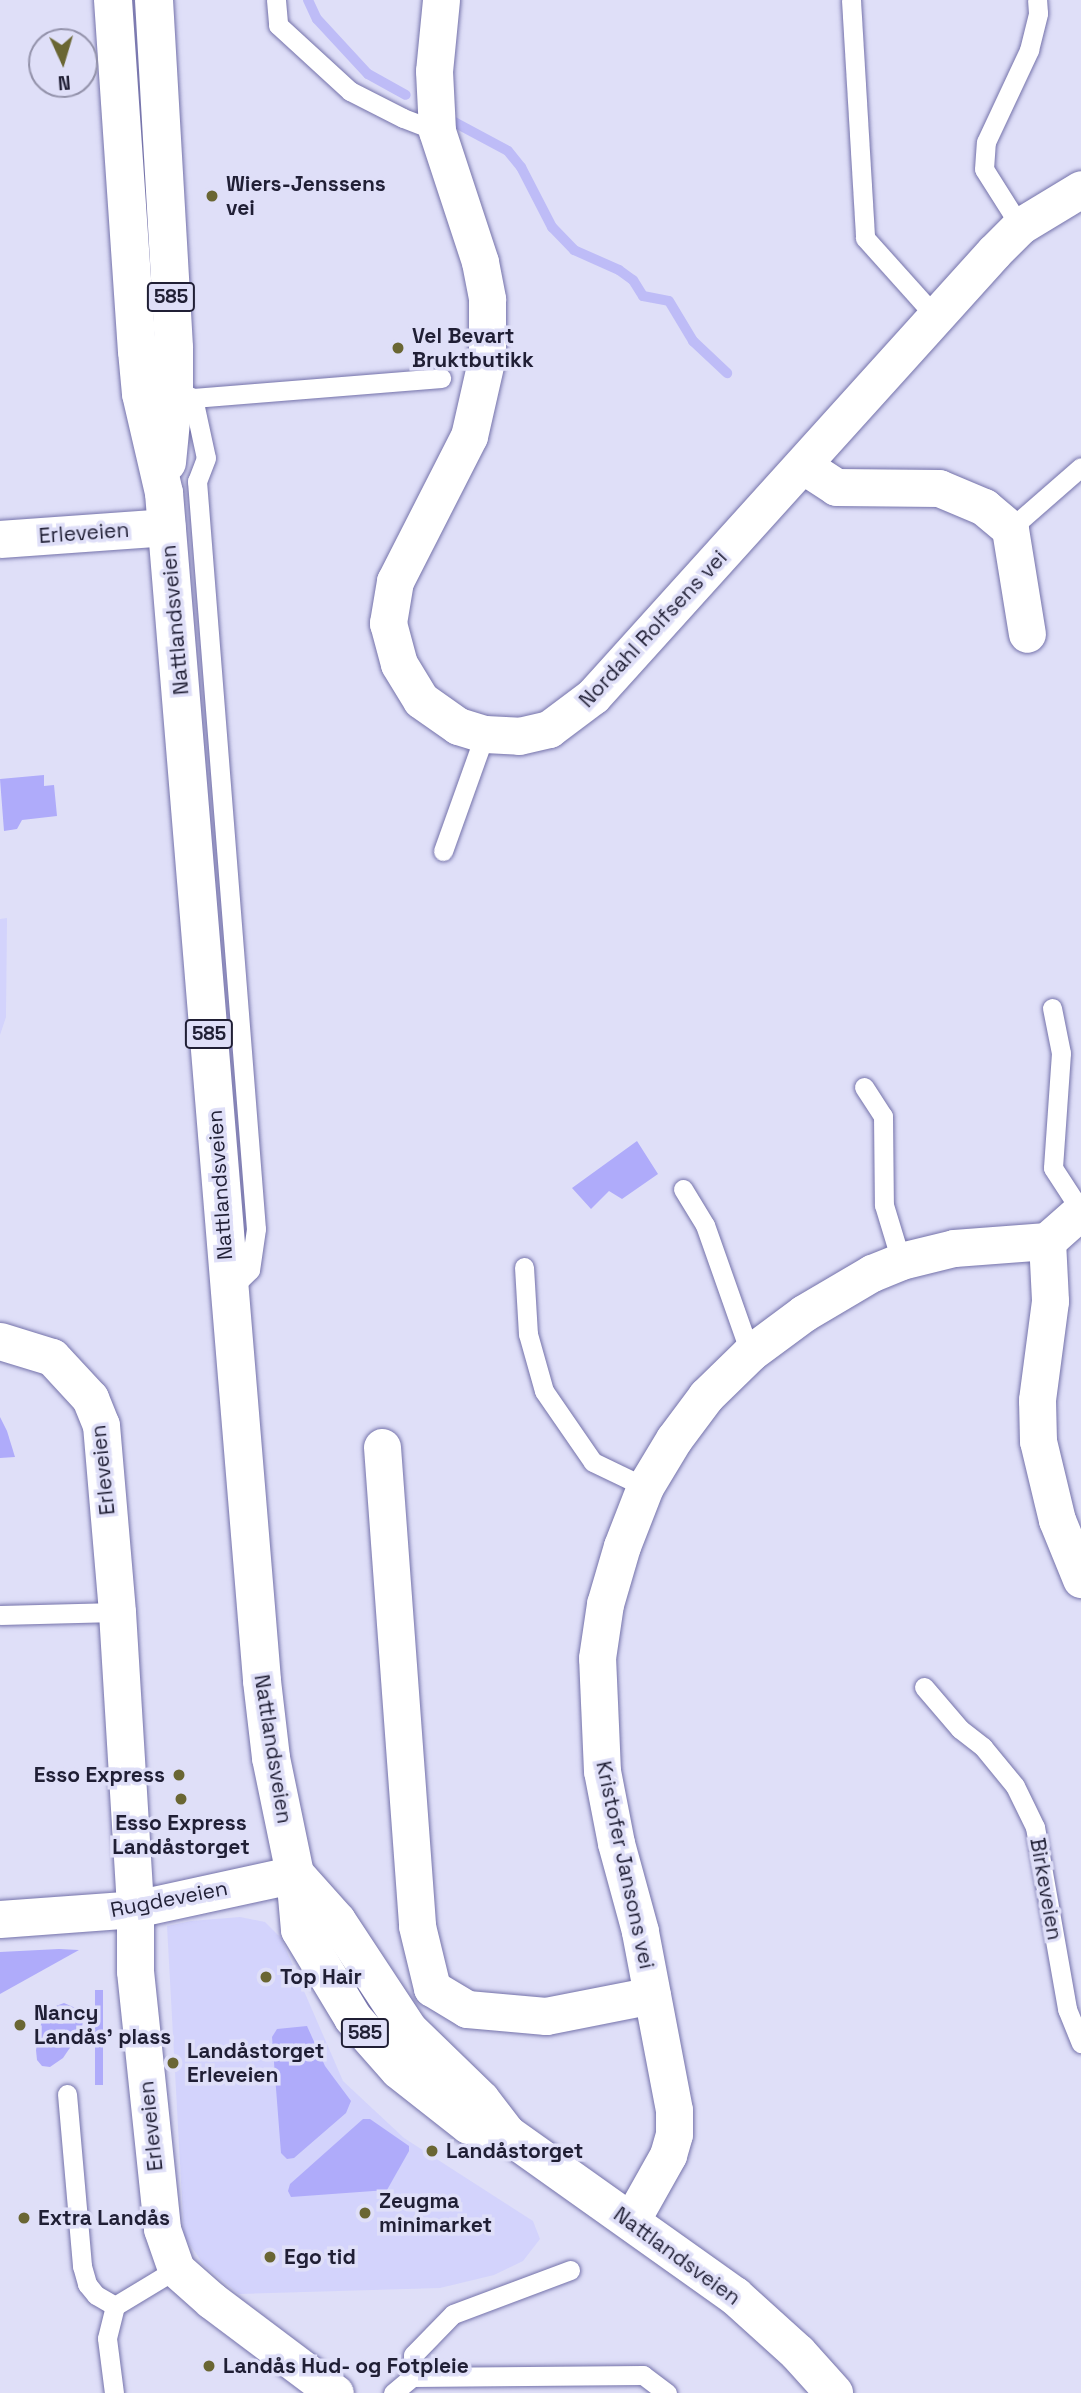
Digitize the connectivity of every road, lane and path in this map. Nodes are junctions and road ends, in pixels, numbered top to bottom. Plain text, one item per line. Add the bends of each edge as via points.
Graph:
1 (113, 0) edge
2 (154, 0) edge
3 (276, 0) edge
4 (441, 0) edge
5 (851, 0) edge
6 (1037, 0) edge
7 (437, 131) junction
8 (1081, 189) edge
9 (1020, 226) junction
10 (936, 317) junction
11 (441, 378) dead end
12 (169, 394) junction
13 (804, 466) junction
14 (1081, 467) edge
15 (166, 510) junction
16 (1010, 529) junction
17 (0, 539) edge
18 (1027, 634) dead end
19 (485, 734) junction
20 (443, 851) dead end
21 (1052, 1008) dead end
22 (864, 1087) dead end
23 (683, 1189) dead end
24 (1081, 1211) edge
25 (1047, 1241) junction
26 (901, 1261) junction
27 (524, 1267) dead end
28 (229, 1291) junction
29 (0, 1341) edge
30 (750, 1353) junction
31 (382, 1447) dead end
32 (645, 1487) junction
33 (1081, 1579) edge
34 (117, 1612) junction
35 (0, 1615) edge
36 (923, 1686) dead end
37 (296, 1874) junction
38 (135, 1909) junction
39 (0, 1919) edge
40 (652, 1996) junction
41 (1081, 2043) edge
42 (67, 2094) dead end
43 (631, 2221) junction
44 (176, 2269) junction
45 (570, 2270) dead end
46 (116, 2306) junction
47 (412, 2376) junction
48 (114, 2393) edge
49 (335, 2393) edge
50 (393, 2393) edge
51 (667, 2393) edge
52 (834, 2393) edge

1 - 12 main road, Nattlandsveien / 585
2 - 12 main road, Nattlandsveien / 585
3 - 7 lane via 278,25 350,92
4 - 7 street, Nordahl Rolfsens vei via 434,71
5 - 10 lane via 864,238
6 - 9 lane via 1028,50 986,142 985,155 984,169
7 - 19 street, Nordahl Rolfsens vei via 480,262 487,299 487,357 469,436 395,581 388,623 399,664 421,699 458,726
8 - 9 street, Nordahl Rolfsens vei
9 - 10 street, Nordahl Rolfsens vei
10 - 13 street, Nordahl Rolfsens vei
11 - 12 lane
12 - 15 main road, Nattlandsveien / 585
12 - 28 lane via 206,458 197,481 256,1229 250,1270
13 - 16 street via 836,487 939,488 984,507
13 - 19 street, Nordahl Rolfsens vei via 622,666 570,716 549,729 519,736
14 - 16 lane
15 - 17 street, Erleveien
15 - 28 main road, Nattlandsveien / 585
16 - 18 street
19 - 20 lane
21 - 24 lane via 1061,1054 1054,1168
22 - 26 lane via 883,1116 884,1205
23 - 30 lane via 705,1225
24 - 25 street
25 - 26 street, Kristofer Jansons vei via 954,1248
25 - 33 street via 1050,1301 1037,1400 1038,1441 1057,1520
26 - 30 street, Kristofer Jansons vei via 804,1313
27 - 32 lane via 528,1334 544,1391 593,1462
28 - 37 main road, Nattlandsveien / 585 via 262,1681 273,1769
29 - 34 street, Erleveien via 52,1357 90,1398 101,1425
30 - 32 street, Kristofer Jansons vei via 706,1396
31 - 40 street, Kristofer Jansons vei via 417,1926 432,1987 467,2009 546,2016
32 - 40 street, Kristofer Jansons vei via 605,1604 597,1658 597,1716 616,1843
34 - 35 lane
34 - 38 street, Erleveien
36 - 41 lane, Birkeveien via 1014,1786 1035,1828 1067,2010
37 - 38 street, Rugdeveien
37 - 43 main road, Nattlandsveien / 585 via 337,1921 409,2030 481,2100 507,2134
38 - 39 street, Rugdeveien
38 - 44 street, Erleveien via 135,1971 162,2230
40 - 43 street, Kristofer Jansons vei via 674,2110 674,2134 657,2178
42 - 46 lane via 82,2266 96,2295
43 - 52 main road, Nattlandsveien / 585 via 735,2296
44 - 46 lane
44 - 49 street, Erleveien
45 - 47 lane via 453,2314 414,2355
46 - 48 lane via 107,2338
47 - 50 lane
47 - 51 lane via 643,2375

